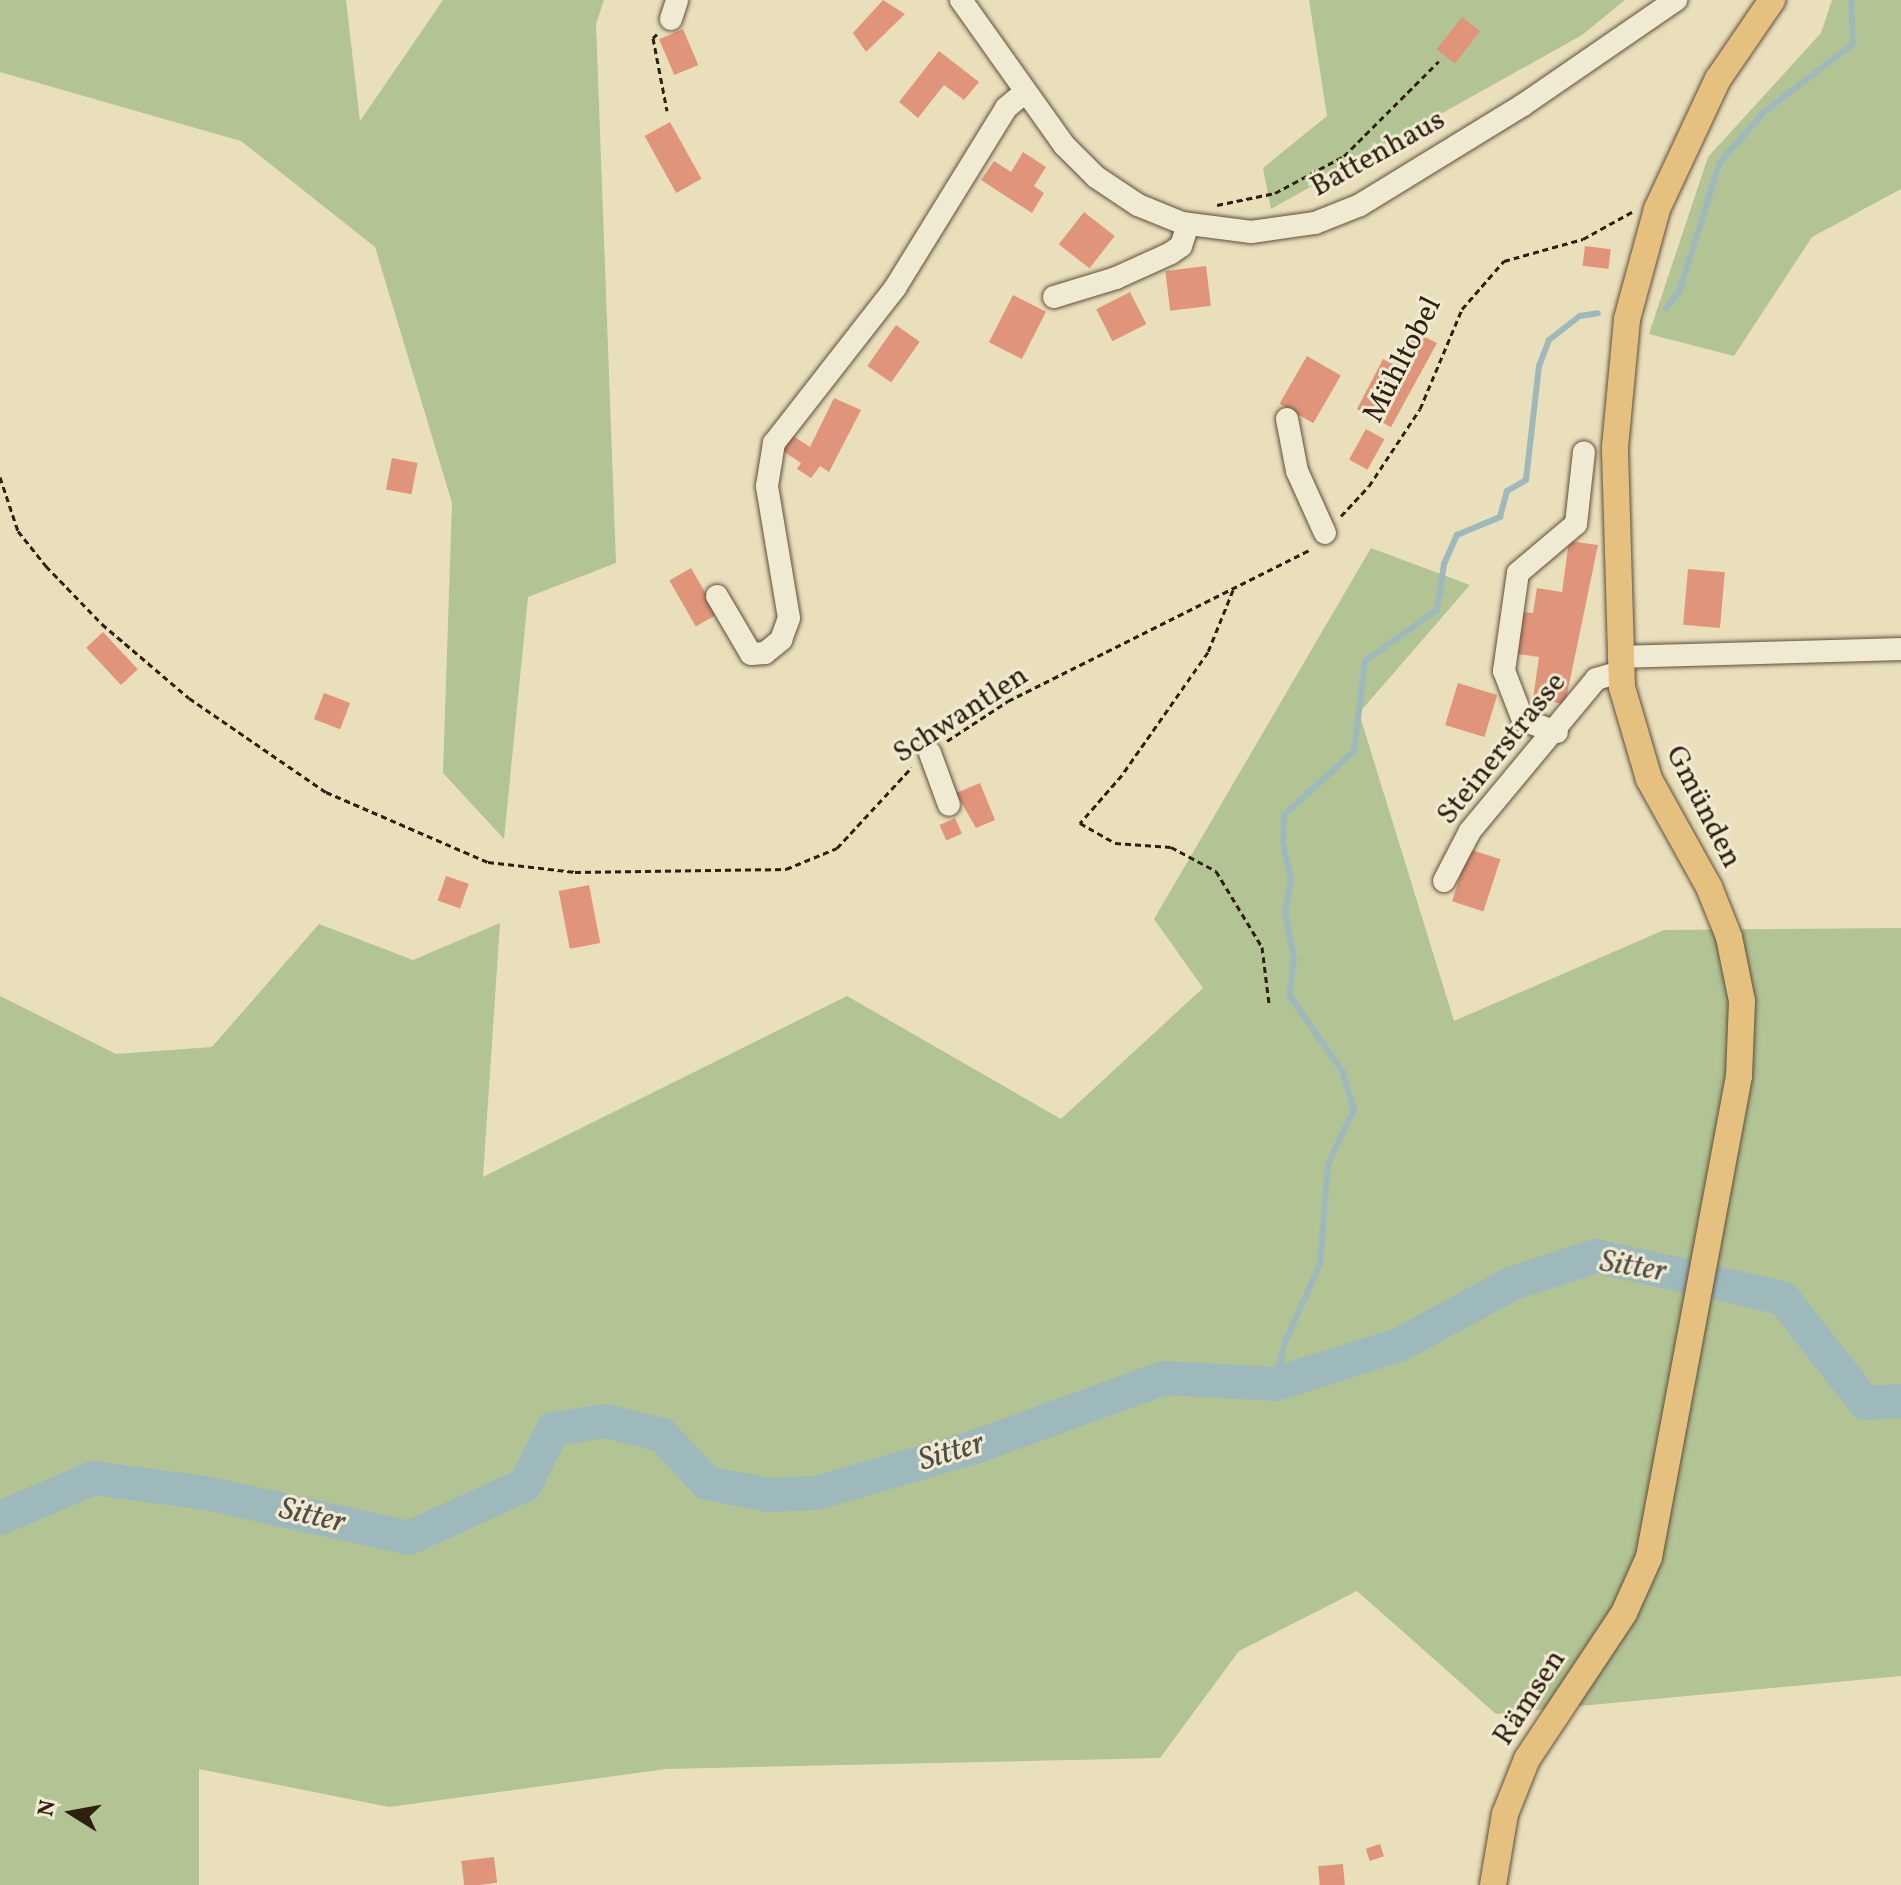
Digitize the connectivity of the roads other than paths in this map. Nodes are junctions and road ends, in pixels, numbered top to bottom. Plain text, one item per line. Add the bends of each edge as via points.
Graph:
1 (961, 0) edge
2 (1676, 0) edge
3 (1772, 0) edge
4 (1024, 93) junction
5 (1188, 224) junction
6 (1054, 297) dead end
7 (1287, 419) dead end
8 (1584, 452) dead end
9 (1325, 533) road end
10 (717, 596) dead end
11 (1901, 649) edge
12 (1620, 665) junction
13 (1557, 732) junction
14 (930, 753) road end
15 (949, 805) dead end
16 (1444, 881) dead end
17 (1649, 1557) joint
18 (1493, 1885) edge

1 - 4 street, Battenhaus
2 - 5 street, Battenhaus via 1537,96 1360,205 1275,231
3 - 12 main road via 1718,79 1657,209 1627,319 1617,406
4 - 5 street, Battenhaus via 1096,177 1138,205
4 - 10 street via 1006,108 895,288 774,443 767,486 789,618 781,640 765,653 751,654
5 - 6 street via 1181,246 1171,253 1116,278
7 - 9 street via 1297,471
8 - 13 street via 1576,524 1518,573 1504,671 1523,720
11 - 12 street
12 - 13 street, Steinerstrasse via 1596,679
12 - 17 main road, Gmünden via 1649,779 1709,887 1729,937 1743,1024 1739,1076
13 - 16 street, Steinerstrasse via 1470,831
14 - 15 street
17 - 18 main road, Rämsen via 1624,1613 1527,1759 1505,1814

